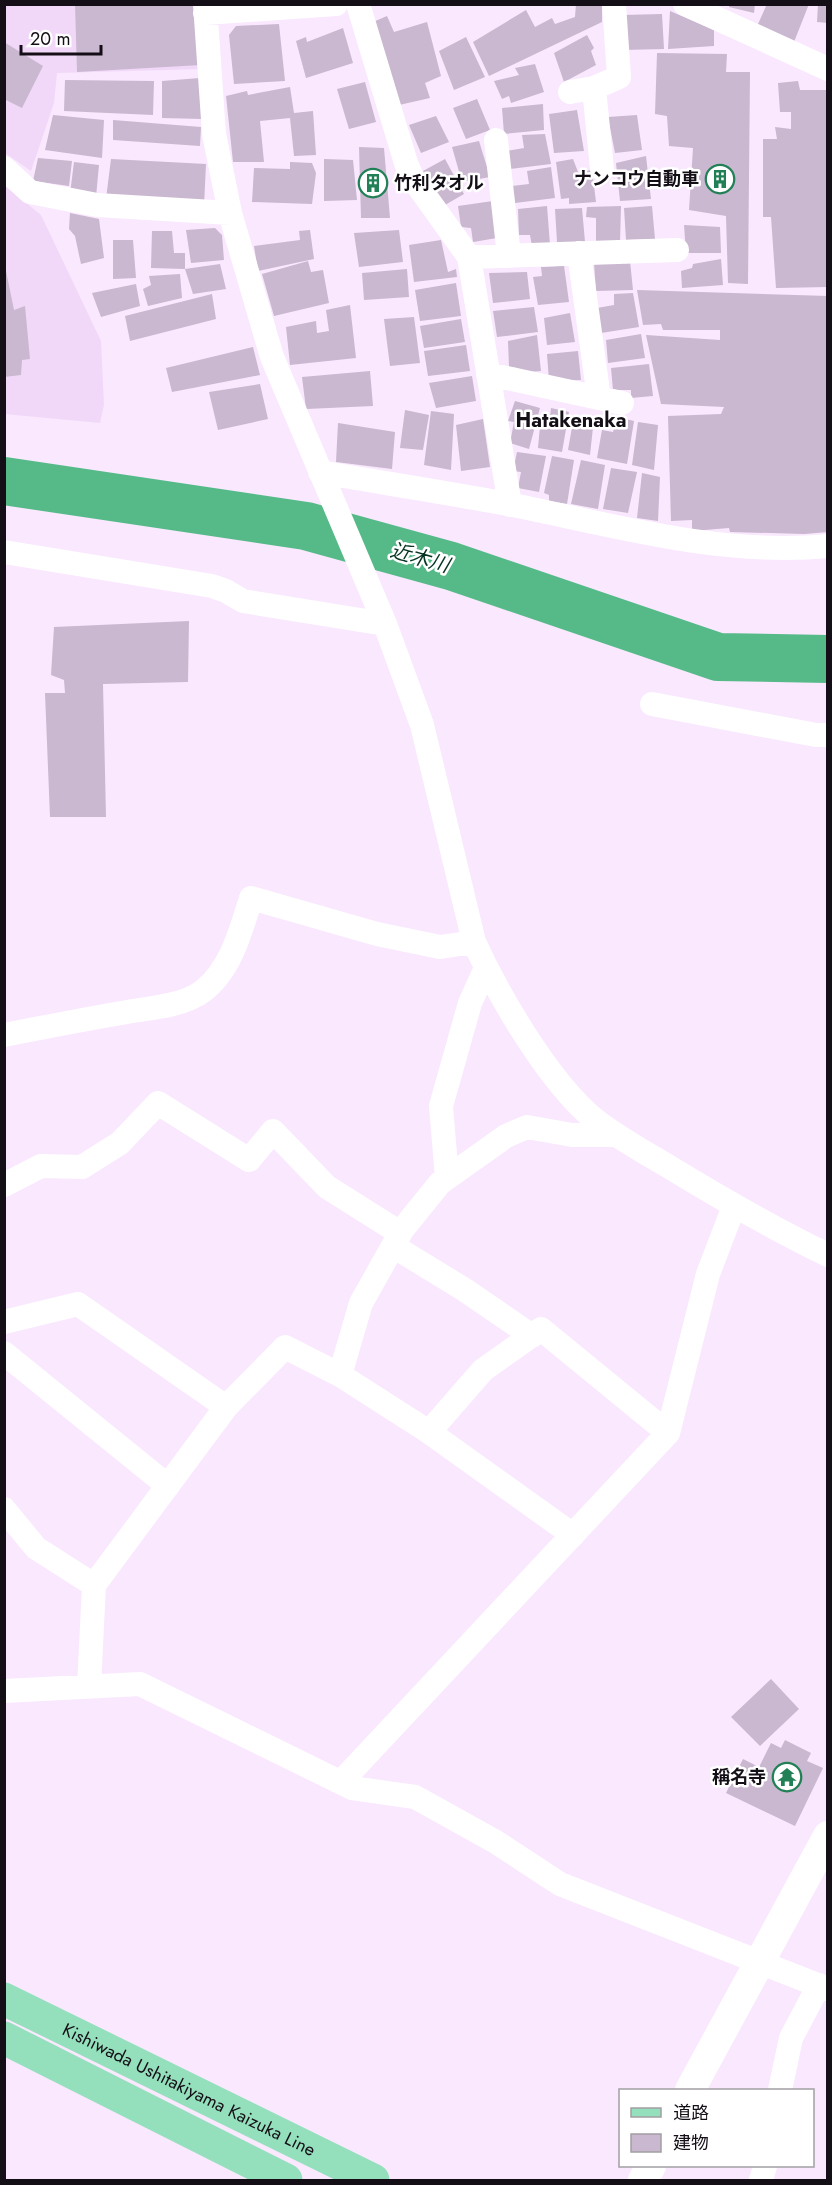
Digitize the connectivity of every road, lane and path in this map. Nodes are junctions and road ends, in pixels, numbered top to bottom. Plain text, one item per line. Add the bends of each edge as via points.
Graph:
1 (336, 4) edge
2 (358, 4) edge
3 (614, 4) edge
4 (685, 4) edge
5 (205, 9) edge
6 (828, 69) edge
7 (594, 88) junction
8 (570, 92) dead end
9 (496, 140) dead end
10 (4, 168) edge
11 (602, 169) dead end
12 (230, 213) junction
13 (677, 250) dead end
14 (579, 253) junction
15 (509, 256) junction
16 (470, 257) junction
17 (488, 374) junction
18 (322, 477) junction
19 (510, 505) junction
20 (828, 546) edge
21 (4, 552) edge
22 (382, 617) junction
23 (652, 704) dead end
24 (828, 735) edge
25 (474, 942) junction
26 (486, 968) junction
27 (4, 1035) edge
28 (617, 1135) junction
29 (447, 1178) junction
30 (4, 1185) edge
31 (734, 1206) junction
32 (396, 1239) junction
33 (828, 1255) edge
34 (4, 1322) edge
35 (532, 1336) junction
36 (4, 1353) edge
37 (340, 1375) junction
38 (226, 1407) junction
39 (429, 1432) junction
40 (668, 1433) junction
41 (168, 1486) junction
42 (4, 1509) edge
43 (573, 1535) junction
44 (94, 1585) junction
45 (89, 1687) junction
46 (4, 1691) edge
47 (341, 1782) junction
48 (828, 1836) edge
49 (758, 1962) junction
50 (823, 1987) edge
51 (4, 1999) edge
52 (4, 2038) edge
53 (691, 2089) edge
54 (780, 2089) edge
55 (650, 2167) edge
56 (286, 2181) edge
57 (373, 2181) edge
58 (643, 2181) edge

1 - 5 street
2 - 16 street via 406,163
3 - 7 street via 620,77
4 - 6 street
5 - 12 street via 214,134
7 - 8 street
7 - 11 street
9 - 15 street
10 - 12 street via 30,192 97,205
12 - 18 street via 272,357
13 - 14 street
14 - 15 street
14 - 17 street via 610,400
15 - 16 street
16 - 17 street
17 - 19 street
18 - 19 street
18 - 22 street
19 - 20 street via 704,543
21 - 22 street via 212,586 243,601
22 - 25 street via 422,725
23 - 24 street
25 - 26 street
25 - 27 street via 440,947 377,934 251,898 236,945 220,973 203,991 186,1000 151,1008
26 - 28 street via 569,1093 593,1119
26 - 29 street via 470,1003 441,1106
28 - 29 street via 572,1135 527,1127 506,1136
28 - 31 street
29 - 32 street
30 - 32 street via 41,1166 82,1167 120,1143 158,1103 249,1160 273,1131 327,1187
31 - 33 street
31 - 40 street via 708,1274
32 - 35 street
32 - 37 street via 361,1303
34 - 38 street via 78,1304
35 - 39 street via 483,1370
35 - 40 street via 541,1329
36 - 41 street
37 - 38 street via 285,1347
37 - 39 street
38 - 41 street
39 - 43 street
40 - 43 street
41 - 44 street
42 - 44 street via 36,1548
43 - 47 street
44 - 45 street
45 - 46 street
45 - 47 street via 140,1684
47 - 49 street via 352,1788 415,1797 496,1842 560,1884
48 - 49 street
49 - 50 street
49 - 53 street
50 - 54 street via 791,2038
51 - 57 main road, Kishiwada Ushitakiyama Kaizuka Line
52 - 56 main road, Kishiwada Ushitakiyama Kaizuka Line
55 - 58 street

